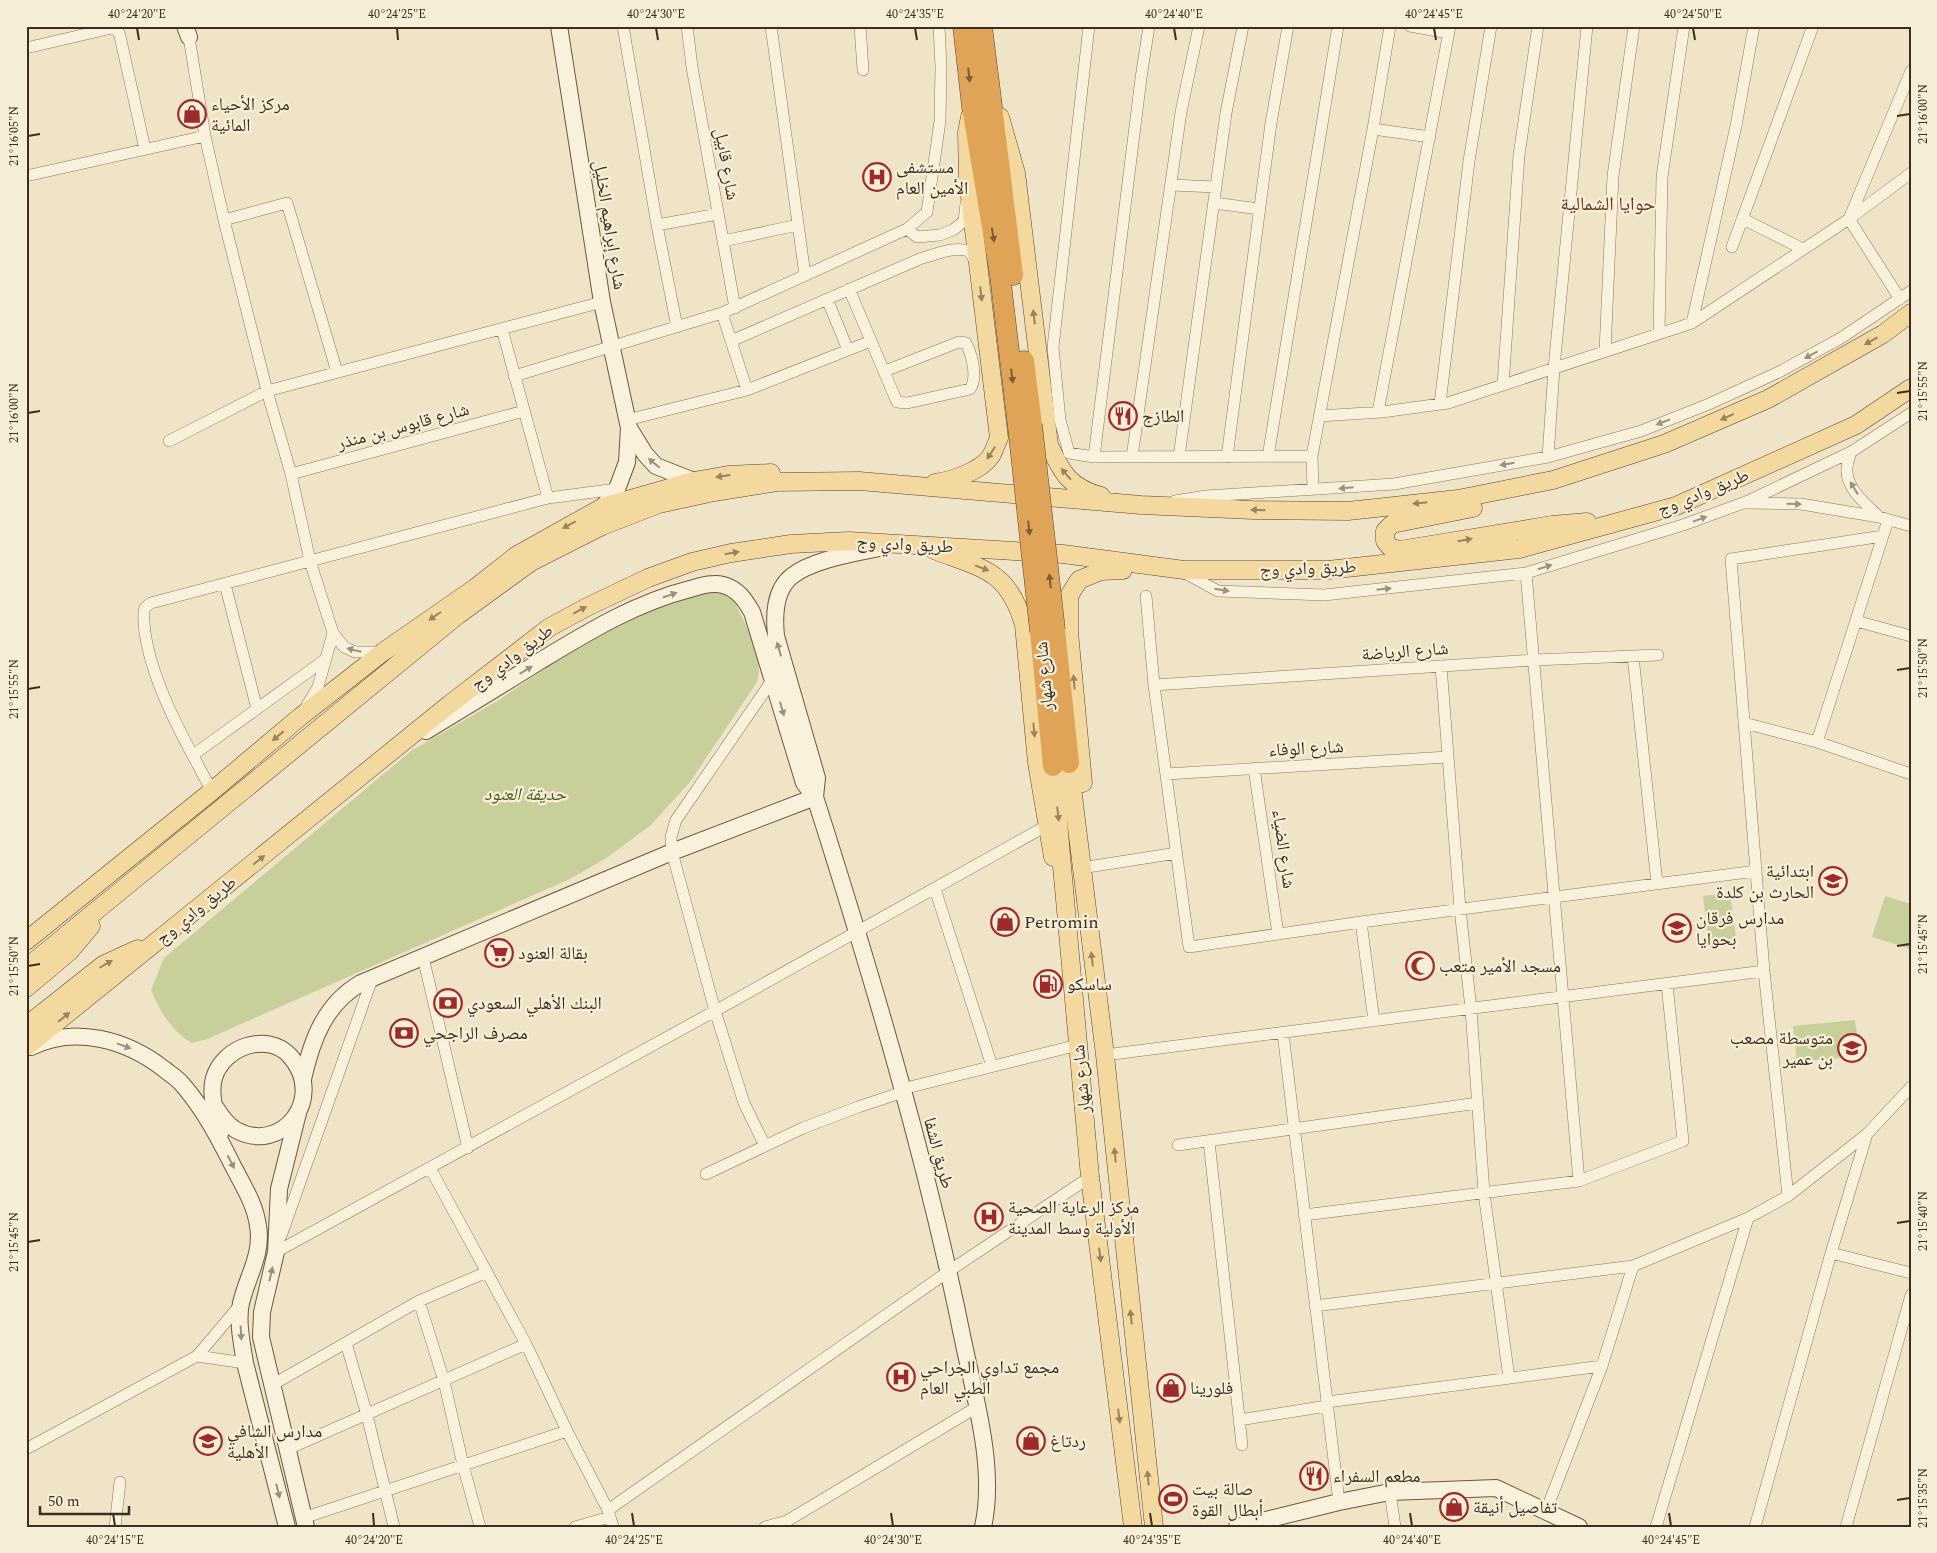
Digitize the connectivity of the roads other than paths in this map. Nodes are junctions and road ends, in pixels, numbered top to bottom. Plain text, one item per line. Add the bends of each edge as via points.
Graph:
1 (559, 26) edge
2 (623, 26) edge
3 (687, 26) edge
4 (770, 26) edge
5 (860, 26) edge
6 (939, 26) edge
7 (963, 26) edge
8 (982, 26) edge
9 (1089, 26) edge
10 (1149, 26) edge
11 (1199, 26) edge
12 (1242, 26) edge
13 (1288, 26) edge
14 (1338, 26) edge
15 (1390, 26) edge
16 (1410, 26) edge
17 (1491, 26) edge
18 (1538, 26) edge
19 (1587, 26) edge
20 (1634, 26) edge
21 (1684, 26) edge
22 (1754, 26) edge
23 (1813, 26) edge
24 (188, 30) edge
25 (1450, 30) edge
26 (26, 48) edge
27 (863, 70) dead end
28 (1911, 71) edge
29 (990, 82) junction
30 (972, 107) junction
31 (1373, 129) junction
32 (205, 136) junction
33 (1430, 137) junction
34 (145, 149) junction
35 (1911, 173) edge
36 (26, 176) edge
37 (968, 180) junction
38 (1172, 185) junction
39 (1216, 187) junction
40 (1214, 203) junction
41 (1259, 209) junction
42 (718, 214) junction
43 (1743, 219) junction
44 (1849, 219) junction
45 (224, 220) junction
46 (798, 225) junction
47 (657, 226) junction
48 (906, 229) junction
49 (917, 236) junction
50 (723, 241) junction
51 (1732, 247) dead end
52 (1803, 249) junction
53 (922, 258) junction
54 (978, 266) junction
55 (805, 275) junction
56 (849, 289) junction
57 (1911, 291) edge
58 (827, 299) junction
59 (1900, 299) junction
60 (602, 302) junction
61 (735, 308) junction
62 (722, 313) junction
63 (1911, 313) edge
64 (1692, 323) junction
65 (677, 327) junction
66 (502, 329) junction
67 (1659, 333) junction
68 (731, 341) junction
69 (871, 341) junction
70 (611, 346) junction
71 (848, 350) junction
72 (1605, 351) junction
73 (1554, 368) junction
74 (885, 370) junction
75 (337, 372) junction
76 (514, 376) junction
77 (1503, 384) junction
78 (1911, 388) edge
79 (748, 390) junction
80 (267, 391) junction
81 (1440, 404) junction
82 (524, 411) junction
83 (1378, 412) junction
84 (1911, 413) edge
85 (1320, 416) junction
86 (628, 424) junction
87 (1025, 426) junction
88 (169, 441) dead end
89 (1851, 452) junction
90 (1312, 456) junction
91 (1132, 457) junction
92 (1179, 457) junction
93 (1227, 457) junction
94 (1268, 457) junction
95 (1548, 457) junction
96 (1094, 458) junction
97 (1604, 464) junction
98 (291, 474) junction
99 (694, 481) junction
100 (859, 481) junction
101 (909, 487) junction
102 (617, 489) junction
103 (1313, 490) junction
104 (548, 498) junction
105 (1746, 502) junction
106 (1141, 506) junction
107 (604, 507) junction
108 (1631, 518) junction
109 (1883, 519) junction
110 (1911, 526) edge
111 (1883, 536) junction
112 (896, 544) junction
113 (920, 544) junction
114 (310, 561) junction
115 (1171, 568) junction
116 (1526, 573) junction
117 (225, 584) junction
118 (1146, 596) dead end
119 (1856, 621) junction
120 (333, 634) junction
121 (1911, 636) edge
122 (383, 652) junction
123 (1658, 655) dead end
124 (1633, 656) junction
125 (326, 659) junction
126 (1534, 660) junction
127 (1441, 666) junction
128 (773, 679) junction
129 (1154, 684) junction
130 (256, 709) junction
131 (300, 717) junction
132 (1744, 723) junction
133 (1817, 742) junction
134 (395, 750) junction
135 (193, 755) junction
136 (1448, 756) junction
137 (1061, 764) junction
138 (1254, 768) junction
139 (1166, 774) junction
140 (1911, 774) edge
141 (212, 791) junction
142 (815, 797) junction
143 (1046, 826) junction
144 (672, 852) junction
145 (1177, 854) junction
146 (1081, 868) junction
147 (1756, 871) junction
148 (1657, 884) junction
149 (935, 888) junction
150 (119, 894) junction
151 (1554, 897) junction
152 (1460, 909) junction
153 (1361, 922) junction
154 (858, 930) junction
155 (1278, 934) junction
156 (1069, 936) junction
157 (161, 938) junction
158 (26, 941) edge
159 (423, 958) junction
160 (26, 968) edge
161 (1764, 971) junction
162 (372, 978) junction
163 (1667, 984) junction
164 (26, 988) edge
165 (1563, 997) junction
166 (1471, 1009) junction
167 (715, 1011) junction
168 (1374, 1021) junction
169 (26, 1026) edge
170 (1283, 1033) junction
171 (1078, 1045) junction
172 (26, 1048) edge
173 (1105, 1055) junction
174 (992, 1066) junction
175 (304, 1079) junction
176 (1909, 1090) edge
177 (903, 1091) junction
178 (1478, 1103) junction
179 (214, 1113) junction
180 (298, 1113) junction
181 (1294, 1129) junction
182 (1867, 1134) junction
183 (1209, 1141) junction
184 (1178, 1145) dead end
185 (765, 1146) junction
186 (468, 1148) junction
187 (430, 1168) junction
188 (706, 1174) dead end
189 (1090, 1177) junction
190 (1579, 1181) junction
191 (1484, 1193) junction
192 (1788, 1196) junction
193 (1304, 1215) junction
194 (1748, 1218) junction
195 (276, 1252) junction
196 (1831, 1253) junction
197 (1633, 1266) junction
198 (949, 1271) junction
199 (488, 1272) junction
200 (1911, 1273) edge
201 (1496, 1283) junction
202 (1911, 1295) edge
203 (419, 1301) junction
204 (241, 1304) junction
205 (1315, 1306) junction
206 (346, 1343) junction
207 (526, 1344) junction
208 (197, 1356) junction
209 (245, 1363) junction
210 (1602, 1366) junction
211 (1510, 1378) junction
212 (444, 1381) junction
213 (272, 1385) junction
214 (1327, 1404) junction
215 (977, 1407) junction
216 (367, 1414) junction
217 (1239, 1420) junction
218 (566, 1430) junction
219 (1242, 1445) dead end
220 (26, 1448) edge
221 (288, 1449) junction
222 (463, 1465) junction
223 (120, 1482) dead end
224 (384, 1491) junction
225 (1390, 1492) junction
226 (1339, 1502) junction
227 (1546, 1511) junction
228 (610, 1518) edge
229 (304, 1522) edge
230 (788, 1524) edge
231 (115, 1527) edge
232 (287, 1527) edge
233 (394, 1527) edge
234 (480, 1527) edge
235 (575, 1527) edge
236 (765, 1527) edge
237 (983, 1527) edge
238 (1133, 1527) edge
239 (1154, 1527) edge
240 (1237, 1527) edge
241 (1395, 1527) edge
242 (1579, 1527) edge
243 (1656, 1527) edge
244 (1755, 1527) edge
245 (1846, 1527) edge

1 - 60 street, شارع إبراهيم الخليل
2 - 47 street
3 - 42 street, شارع قابيل
4 - 46 street
5 - 27 street
6 - 48 street via 940,121 927,212
7 -> 30 highway
8 - 29 highway
9 - 96 street via 1053,347 1060,420 1069,453
10 - 96 street
11 - 38 street via 1181,112
12 - 39 street
13 - 41 street
14 - 94 street
15 - 31 street
16 - 25 street
17 - 81 street via 1470,161
18 - 77 street via 1519,155
19 - 73 street
20 - 72 street via 1613,176
21 - 67 street via 1662,177
22 - 64 street via 1736,126
23 - 43 street
24 - 32 street
25 - 33 street
26 - 34 street via 112,28 118,31
28 - 44 street
29 - 87 highway
106 -> 29 main road via 1085,491 1060,468 1049,445 1016,173
30 - 37 main road via 967,132
30 -> 87 highway
31 - 33 street
31 - 85 street
32 - 34 street
32 - 45 street
33 - 83 street
34 - 36 street
35 - 44 street
37 - 49 street via 964,221 940,235
37 - 54 main road
38 - 39 street
38 - 91 street
39 - 40 street
40 - 41 street
40 - 92 street
41 - 93 street
42 - 47 street
42 - 50 street, شارع قابيل
43 - 51 street
43 - 52 street
44 - 52 street
44 - 59 street
45 - 75 street via 287,203
45 - 80 street
46 - 50 street
46 - 55 street
47 - 65 street
48 - 49 street
48 - 55 street
49 - 53 street
50 - 61 street, شارع قابيل
52 - 64 street
53 - 54 street via 962,249 969,251
53 - 56 street
54 -> 101 main road via 999,438 990,458 974,470 951,481
55 - 61 street
56 - 58 street
56 - 69 street
57 - 59 street
58 - 68 street
58 - 71 street
59 -> 95 street via 1841,338 1718,400 1641,431
60 - 66 street
60 - 70 street, شارع إبراهيم الخليل
61 - 62 street
62 - 65 street
62 - 68 street
63 -> 97 main road via 1883,334 1768,398 1664,444
64 - 67 street
65 - 70 street
66 - 75 street
66 - 76 street
67 - 72 street
68 - 79 street
69 - 71 street
69 - 74 street
70 - 76 street
70 - 86 street, شارع إبراهيم الخليل
71 - 79 street
72 - 73 street
73 - 77 street
73 - 95 street
74 - 74 street via 897,402 907,403 970,390 974,384 966,343 959,342
75 - 80 street
76 - 82 street
77 - 81 street
78 - 108 main road, طريق وادي وج via 1856,425 1676,506
79 - 86 street
80 - 88 street
80 - 98 street
81 - 83 street
82 - 98 street, شارع قابوس بن منذر
82 - 104 street
83 - 85 street
84 - 89 street
85 - 90 street
99 -> 86 street via 656,466
86 - 102 street via 627,462
87 - 137 highway, bridge
89 - 105 street
109 -> 89 street via 1855,492 1848,479 1846,468
90 - 94 street
90 - 103 street
91 - 92 street
91 - 96 street
92 - 93 street
93 - 94 street
95 -> 103 street via 1394,484
97 -> 106 main road via 1552,480 1458,499 1348,511
97 -> 108 main road via 1560,491 1392,524 1385,531 1385,541 1391,548 1400,550 1552,525
98 - 114 street
100 -> 99 main road via 782,472 728,475
99 - 107 main road
100 - 101 main road
100 - 150 main road via 777,482 659,504 602,526 531,562 458,615
101 - 106 main road
102 - 104 street
102 - 107 street
103 - 106 street via 1206,496
104 - 114 street
105 -> 109 street via 1800,504
116 -> 105 street via 1684,525
107 -> 122 main road via 517,555
108 - 115 main road, طريق وادي وج via 1519,549 1412,562 1328,570
109 - 110 street
109 - 111 street
111 - 119 street
111 - 132 street via 1731,559
112 - 113 main road, طريق وادي وج
134 -> 112 main road, طريق وادي وج via 550,627 648,578 692,562 791,544 849,541
142 -> 112 street via 817,778 776,636 774,618 777,601 782,587 792,576 807,568
113 - 115 main road, طريق وادي وج via 1063,554
113 -> 143 main road via 991,572 1010,590 1018,604 1024,625
114 - 117 street
114 - 120 street
115 -> 116 street via 1218,591 1324,595
146 -> 115 main road via 1090,855 1069,632 1069,596 1079,580 1100,571
116 - 126 street
117 - 130 street
117 - 135 street via 151,602 145,608 146,643 152,667
118 - 129 street
119 - 121 street
119 - 133 street
122 -> 120 street via 355,652 344,647
120 - 125 street
122 - 131 main road
123 - 124 street, شارع الرياضة
124 - 126 street, شارع الرياضة
124 - 148 street
125 - 130 street
125 - 131 street via 318,687
126 - 127 street, شارع الرياضة
126 - 151 street
127 - 129 street, شارع الرياضة
127 - 136 street
134 -> 128 street via 600,625 636,607 710,583 735,589 744,598 752,612
128 -> 142 street via 804,783
128 - 144 street via 676,820 670,838
129 - 139 street
130 - 135 street
131 -> 141 main road
132 - 133 street
132 - 147 street
133 - 140 street
157 -> 134 main road, طريق وادي وج
135 - 141 street
136 - 138 street, شارع الوفاء
136 - 152 street
137 - 146 main road, شارع شهار
137 -> 156 main road, شارع شهار
138 - 139 street, شارع الوفاء
138 - 155 street, شارع الضياء
139 - 145 street
141 - 158 main road
142 - 144 street
142 - 154 street, طريق الشفا
143 - 149 street
143 - 156 main road
144 - 159 street
144 - 167 street
145 - 146 street
145 - 155 street via 1189,947
173 -> 146 main road, شارع شهار
147 - 148 street
147 - 161 street
148 - 151 street
149 - 154 street
149 - 174 street
150 - 160 main road
150 - 164 main road via 70,951
151 - 152 street
151 - 165 street
152 - 153 street
152 - 166 street
153 - 155 street
153 - 168 street
154 - 167 street
154 - 177 street, طريق الشفا
156 - 171 main road, شارع شهار
169 -> 157 main road via 103,965
172 -> 157 main road, طريق وادي وج
159 - 162 street
159 - 186 street
161 - 163 street
161 - 192 street
162 - 175 street via 346,992 334,1003 309,1053
162 - 195 street
163 - 165 street
163 - 190 street via 1683,1141
165 - 166 street
165 - 190 street
166 - 168 street
166 - 178 street
167 - 185 street via 744,1103
167 - 186 street
168 - 170 street
170 - 173 street
170 - 181 street
171 - 174 street
171 - 189 main road, شارع شهار
172 -> 179 street via 45,1039 67,1036 100,1038 127,1046 153,1060
239 -> 173 main road, شارع شهار
174 - 177 street
175 - 179 street via 298,1065 274,1046 244,1046 220,1064 212,1093
175 - 180 street via 304,1094
176 - 182 street
177 - 185 street
177 - 198 street, طريق الشفا
178 - 181 street
178 - 191 street
179 - 180 street via 236,1130 250,1135 280,1131
179 -> 204 street via 221,1143 254,1207 259,1228 259,1251
180 - 195 street via 279,1188
181 - 183 street
181 - 193 street
182 - 192 street
182 - 196 street
183 - 184 street
183 - 217 street
185 - 188 street
186 - 187 street
187 - 195 street
187 - 199 street
189 - 198 street
189 -> 238 main road, شارع شهار
190 - 191 street
191 - 193 street
191 - 201 street
192 - 194 street
193 - 205 street
194 - 197 street
194 - 243 street
213 -> 195 street via 261,1337 262,1312
196 - 200 street
196 - 244 street
197 - 201 street
197 - 210 street
198 - 215 street, طريق الشفا
198 - 228 street
199 - 203 street
199 - 207 street
201 - 205 street
201 - 211 street
202 - 245 street
203 - 206 street
203 - 212 street
204 - 208 street
204 -> 209 street
205 - 214 street
206 - 213 street
206 - 216 street
207 - 212 street
207 - 218 street
208 - 209 street
208 - 220 street
209 -> 232 street
210 - 211 street
210 - 227 street
211 - 214 street
212 - 216 street
212 - 222 street
213 - 221 street
214 - 217 street
214 - 226 street
215 - 230 street
215 - 237 street, طريق الشفا via 988,1478
216 - 221 street
216 - 224 street
217 - 219 street
218 - 222 street
218 - 228 street
221 - 229 street
222 - 224 street
222 - 234 street
223 - 231 street
224 - 229 street
224 - 233 street
225 - 226 street
225 - 227 street via 1496,1488
225 - 241 street
226 - 240 street
227 - 242 street
228 - 235 street
230 - 236 street

